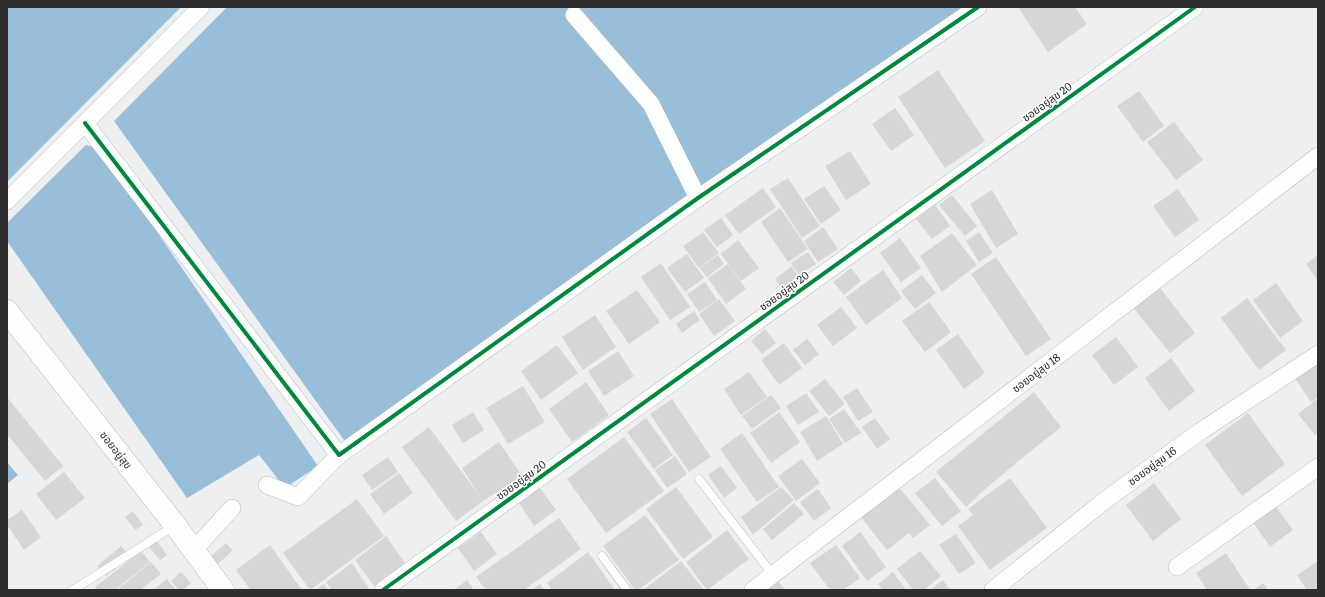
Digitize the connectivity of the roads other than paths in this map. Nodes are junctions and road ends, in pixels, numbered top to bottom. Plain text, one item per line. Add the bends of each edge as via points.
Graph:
1 (201, 7) edge
2 (978, 7) edge
3 (1195, 7) edge
4 (574, 15) dead end
5 (85, 123) junction
6 (1318, 156) edge
7 (698, 198) junction
8 (7, 201) edge
9 (7, 311) edge
10 (1318, 354) edge
11 (339, 455) junction
12 (1318, 468) edge
13 (699, 479) dead end
14 (267, 486) dead end
15 (232, 508) dead end
16 (175, 525) junction
17 (194, 550) junction
18 (602, 556) dead end
19 (1177, 567) dead end
20 (772, 575) junction
21 (73, 590) edge
22 (222, 590) edge
23 (383, 590) edge
24 (627, 590) edge
25 (753, 590) edge
26 (993, 590) edge

1 - 5 street
2 - 7 street
3 - 23 street, ซอยอยู่สุข 20
4 - 7 street via 651,104
5 - 8 street
5 - 11 street
6 - 20 street, ซอยอยู่สุข 18
7 - 11 street
9 - 16 street, ซอยอยู่สุข
10 - 26 street, ซอยอยู่สุข 16 via 1200,431 1108,498
11 - 14 street via 298,497
12 - 19 street
13 - 20 lane
15 - 17 street
16 - 17 street, ซอยอยู่สุข
16 - 21 lane
17 - 22 street, ซอยอยู่สุข
18 - 24 lane
20 - 25 street, ซอยอยู่สุข 18

